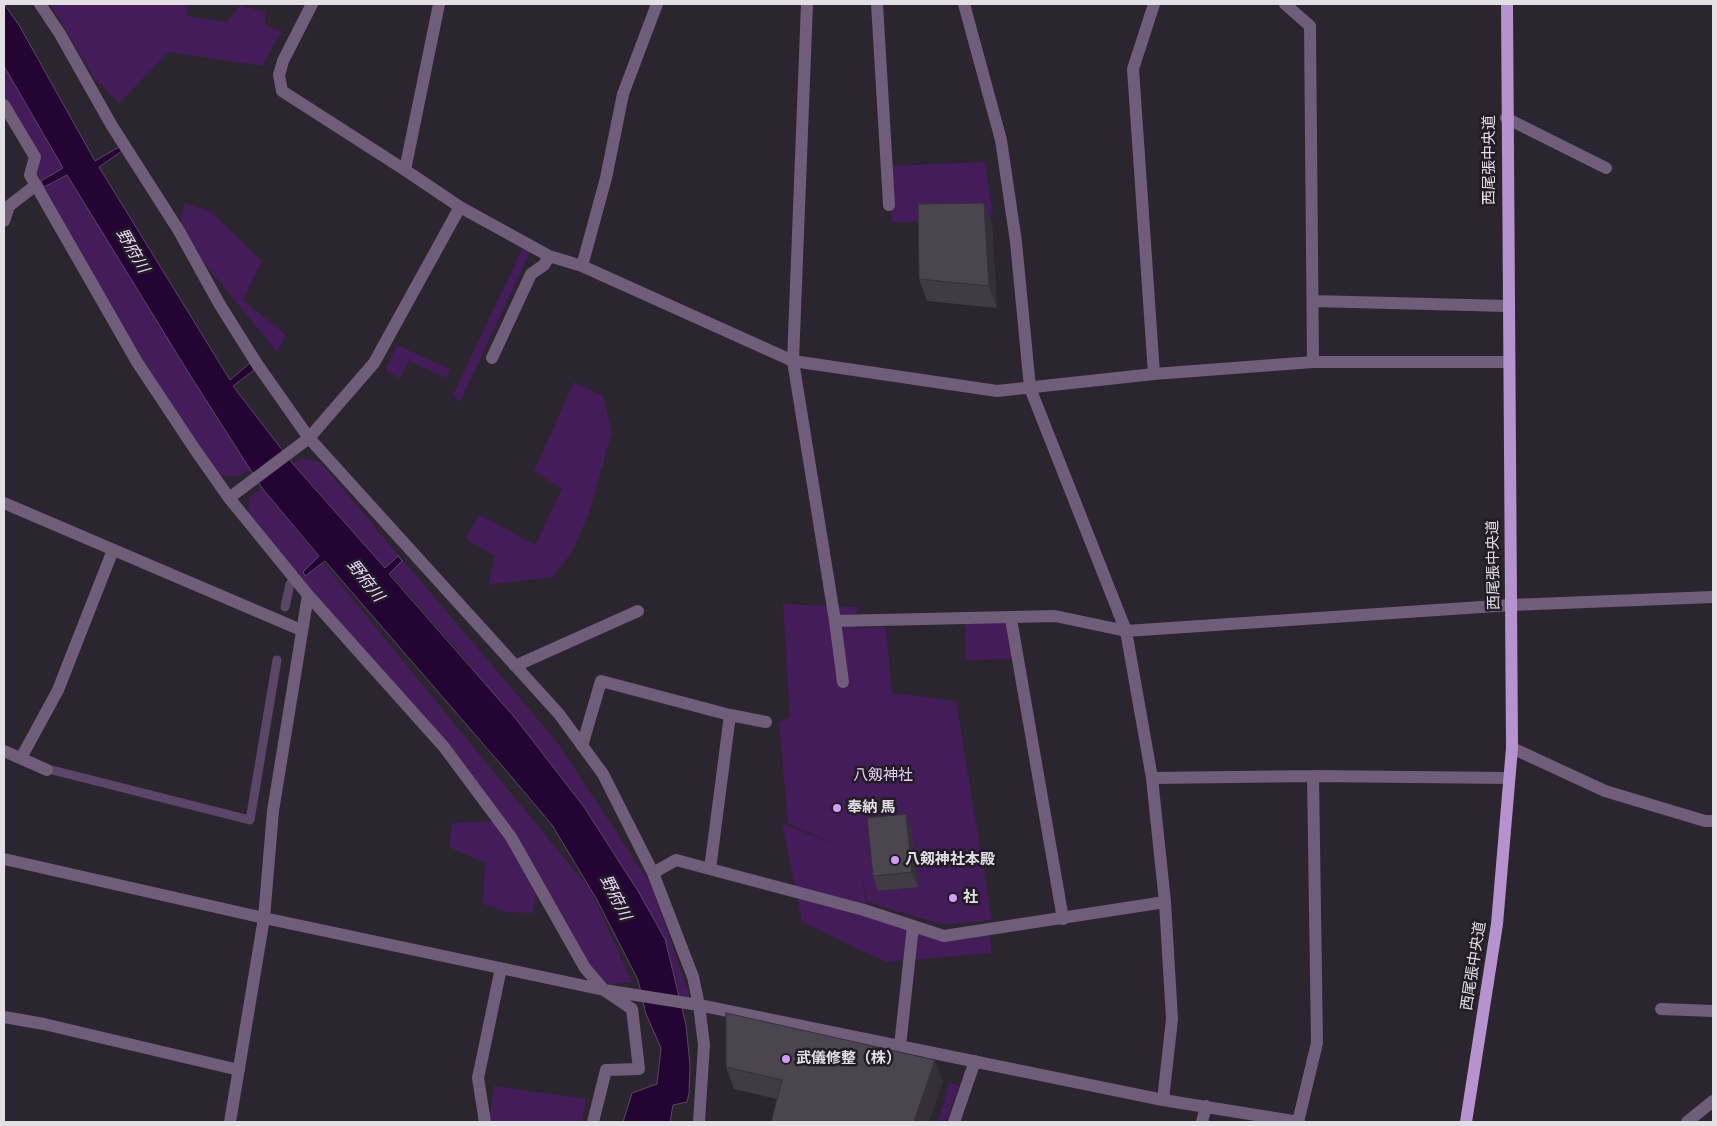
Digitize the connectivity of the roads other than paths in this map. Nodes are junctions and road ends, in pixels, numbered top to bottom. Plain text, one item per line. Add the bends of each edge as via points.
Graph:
1 (40, 4) edge
2 (312, 4) edge
3 (438, 4) edge
4 (657, 4) edge
5 (807, 4) edge
6 (877, 4) edge
7 (964, 4) edge
8 (1154, 4) edge
9 (1285, 4) edge
10 (1507, 4) edge
11 (4, 105) edge
12 (1506, 118) junction
13 (1606, 168) dead end
14 (405, 170) junction
15 (36, 185) junction
16 (889, 205) dead end
17 (460, 206) junction
18 (4, 221) edge
19 (549, 256) junction
20 (582, 266) junction
21 (1312, 301) junction
22 (1507, 306) junction
23 (492, 358) dead end
24 (793, 361) junction
25 (1313, 362) junction
26 (1508, 362) junction
27 (1154, 374) junction
28 (1030, 388) junction
29 (307, 440) junction
30 (231, 496) junction
31 (4, 503) edge
32 (113, 550) junction
33 (308, 595) junction
34 (1713, 597) edge
35 (1511, 605) junction
36 (638, 611) dead end
37 (1011, 619) junction
38 (835, 621) junction
39 (300, 630) junction
40 (1126, 631) junction
41 (515, 666) junction
42 (843, 682) dead end
43 (730, 715) junction
44 (766, 722) dead end
45 (582, 746) junction
46 (1512, 748) junction
47 (4, 751) edge
48 (21, 758) junction
49 (47, 770) dead end
50 (1313, 776) junction
51 (1152, 778) junction
52 (1509, 778) junction
53 (1713, 822) edge
54 (4, 859) edge
55 (710, 869) junction
56 (653, 873) junction
57 (1165, 902) junction
58 (264, 918) junction
59 (1063, 919) junction
60 (913, 926) junction
61 (501, 968) junction
62 (604, 990) junction
63 (694, 1005) junction
64 (1661, 1009) dead end
65 (1713, 1011) edge
66 (4, 1018) edge
67 (900, 1046) junction
68 (975, 1061) junction
69 (240, 1070) junction
70 (1163, 1100) junction
71 (1713, 1101) edge
72 (1206, 1106) junction
73 (230, 1122) edge
74 (485, 1122) edge
75 (594, 1122) edge
76 (699, 1122) edge
77 (954, 1122) edge
78 (1202, 1122) edge
79 (1299, 1122) edge
80 (1466, 1122) edge
81 (1687, 1122) edge

1 - 29 street via 220,305
2 - 14 street via 283,61 279,75 282,91
3 - 14 street
4 - 20 street via 623,94 606,178
5 - 24 street
6 - 16 street
7 - 28 street via 1001,140 1016,242
8 - 27 street via 1133,69
9 - 21 street via 1310,26
10 - 12 main road, 西尾張中央道
11 - 15 street via 35,157 30,175
12 - 13 street
12 - 22 main road, 西尾張中央道
14 - 17 street
15 - 18 street via 9,206
15 - 30 street via 138,362 194,448
17 - 19 street
17 - 29 street via 374,363
19 - 20 street
19 - 23 street via 544,265 532,274
20 - 24 street
21 - 22 street
21 - 25 street
22 - 26 main road, 西尾張中央道
24 - 28 street via 997,391
24 - 38 street
25 - 26 street
25 - 27 street
26 - 35 main road, 西尾張中央道
27 - 28 street
28 - 40 street
29 - 30 street
29 - 41 street
30 - 33 street
31 - 32 street
32 - 39 street
32 - 48 street via 58,690
33 - 39 street
33 - 62 street via 444,747 512,837 585,968
34 - 35 street
35 - 40 street
35 - 46 main road, 西尾張中央道
36 - 41 street
37 - 38 street
37 - 40 street via 1054,616
37 - 59 street
38 - 42 street
39 - 58 street via 273,811
40 - 51 street
41 - 45 street via 559,714
43 - 44 street
43 - 45 street via 601,681
43 - 55 street
45 - 56 street via 603,774
46 - 52 main road, 西尾張中央道
46 - 53 street via 1605,791
47 - 48 street
48 - 49 street
50 - 51 street
50 - 52 street
50 - 79 street via 1317,1043
51 - 57 street
52 - 80 main road, 西尾張中央道 via 1497,924
54 - 58 street
55 - 56 street via 676,860
55 - 60 street
56 - 63 street via 693,977
57 - 59 street
57 - 70 street via 1172,1020
58 - 61 street
58 - 69 street
59 - 60 street via 944,936
60 - 67 street
61 - 62 street
61 - 74 street via 478,1078
62 - 63 street
62 - 75 street via 632,1009 640,1069 606,1070
63 - 67 street
63 - 76 street via 704,1045
64 - 65 street
66 - 69 street via 44,1024
67 - 68 street
68 - 70 street
68 - 77 street
69 - 73 street
70 - 72 street
71 - 81 street
72 - 78 street
72 - 79 street

